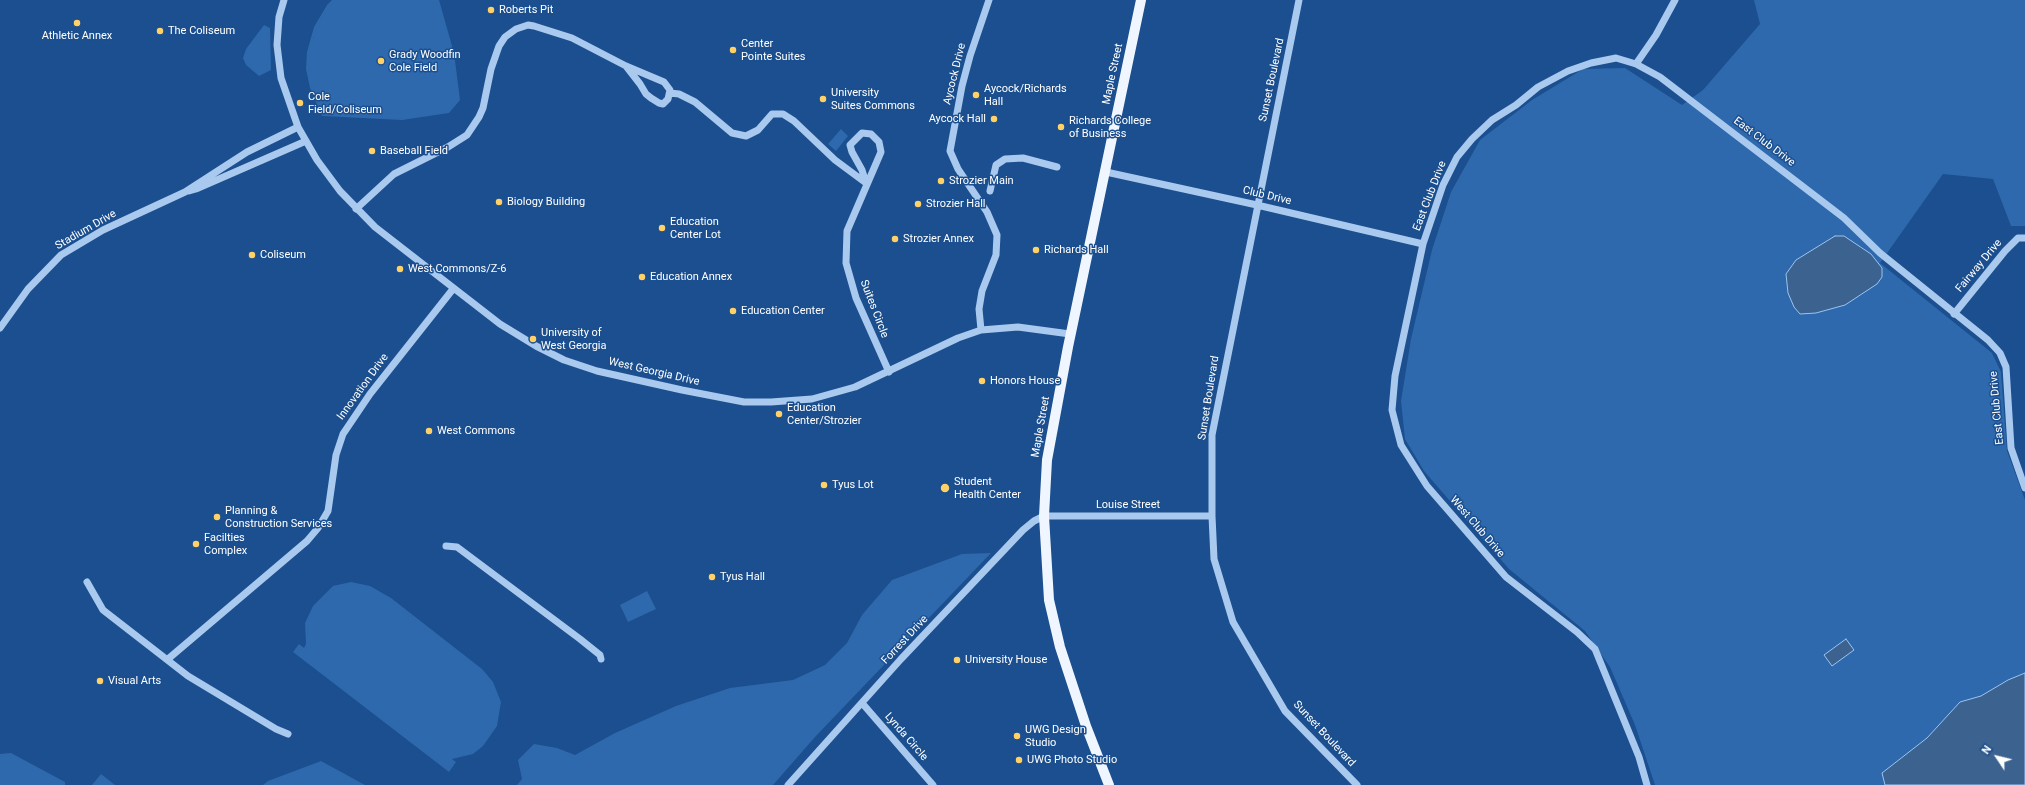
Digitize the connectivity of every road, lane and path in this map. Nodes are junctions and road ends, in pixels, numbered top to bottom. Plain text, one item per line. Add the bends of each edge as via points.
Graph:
1 (284, 0) edge
2 (988, 0) edge
3 (1141, 0) edge
4 (1299, 0) edge
5 (1676, 0) edge
6 (1636, 64) junction
7 (626, 66) junction
8 (670, 93) junction
9 (298, 127) junction
10 (306, 141) junction
11 (1057, 168) dead end
12 (1106, 172) junction
13 (866, 183) junction
14 (990, 191) dead end
15 (184, 192) junction
16 (1257, 205) junction
17 (356, 209) junction
18 (2025, 238) edge
19 (1423, 244) junction
20 (453, 289) junction
21 (1954, 314) junction
22 (0, 328) edge
23 (981, 330) junction
24 (1070, 334) junction
25 (889, 372) junction
26 (2025, 488) edge
27 (1044, 516) junction
28 (1212, 516) junction
29 (446, 546) dead end
30 (87, 582) dead end
31 (168, 659) junction
32 (601, 659) dead end
33 (862, 703) junction
34 (288, 734) dead end
35 (788, 785) edge
36 (933, 785) edge
37 (1110, 785) edge
38 (1357, 785) edge
39 (1647, 785) edge

1 - 9 street, West Georgia Drive via 278,31 278,59 281,78
2 - 23 street, Aycock Drive via 963,81 950,151 997,235 996,256 982,291 979,309
3 - 12 main road, Maple Street
4 - 16 street, Sunset Boulevard
5 - 6 street
6 - 19 street, East Club Drive via 1616,58 1568,71 1538,86 1516,105 1492,120 1457,157 1443,185
6 - 21 street, East Club Drive via 1660,77 1844,218 1880,253
7 - 8 street via 657,78 668,86
7 - 8 street via 646,94 659,103 663,104
7 - 17 street via 572,38 534,26 516,29 505,37 499,46 480,117 467,135 394,174
8 - 13 street via 679,94 695,102 732,133 746,136 758,130 772,114 783,114
9 - 10 street, West Georgia Drive
9 - 15 street, Stadium Drive via 247,152
10 - 15 street, Stadium Drive via 196,190
10 - 17 street, West Georgia Drive via 317,160
11 - 14 street via 1023,158 1005,159 996,165
12 - 16 street, Club Drive
12 - 24 main road, Maple Street
13 - 13 street, Suites Circle via 881,152 879,142 871,134 862,133 850,145
13 - 25 street, Suites Circle via 847,231 846,263 856,298
15 - 22 street, Stadium Drive via 103,230 61,255 28,288
16 - 19 street, Club Drive
16 - 28 street, Sunset Boulevard via 1212,435
17 - 20 street, West Georgia Drive
18 - 21 street, Fairway Drive via 2018,238 2005,251
19 - 39 street, West Club Drive via 1395,376 1392,410 1401,445 1427,486 1506,577 1595,649 1639,757
20 - 25 street, West Georgia Drive via 500,324 564,360 682,390 744,402 805,399 855,387
20 - 31 street, Innovation Drive via 370,394 343,434 336,455 328,511 318,528 303,544
21 - 26 street, East Club Drive via 1988,340 2006,367 2011,448
23 - 24 street, West Georgia Drive via 1018,327
23 - 25 street, West Georgia Drive via 958,338
24 - 27 main road, Maple Street via 1048,460
27 - 28 street, Louise Street
27 - 33 street, Forrest Drive via 1023,530
27 - 37 main road, Maple Street via 1049,600 1060,647 1086,726
28 - 38 street, Sunset Boulevard via 1214,559 1233,622 1286,711
29 - 32 street via 457,547 580,639 600,655
30 - 31 street via 103,610
31 - 34 street via 188,676
33 - 35 street, Forrest Drive
33 - 36 street, Lynda Circle

